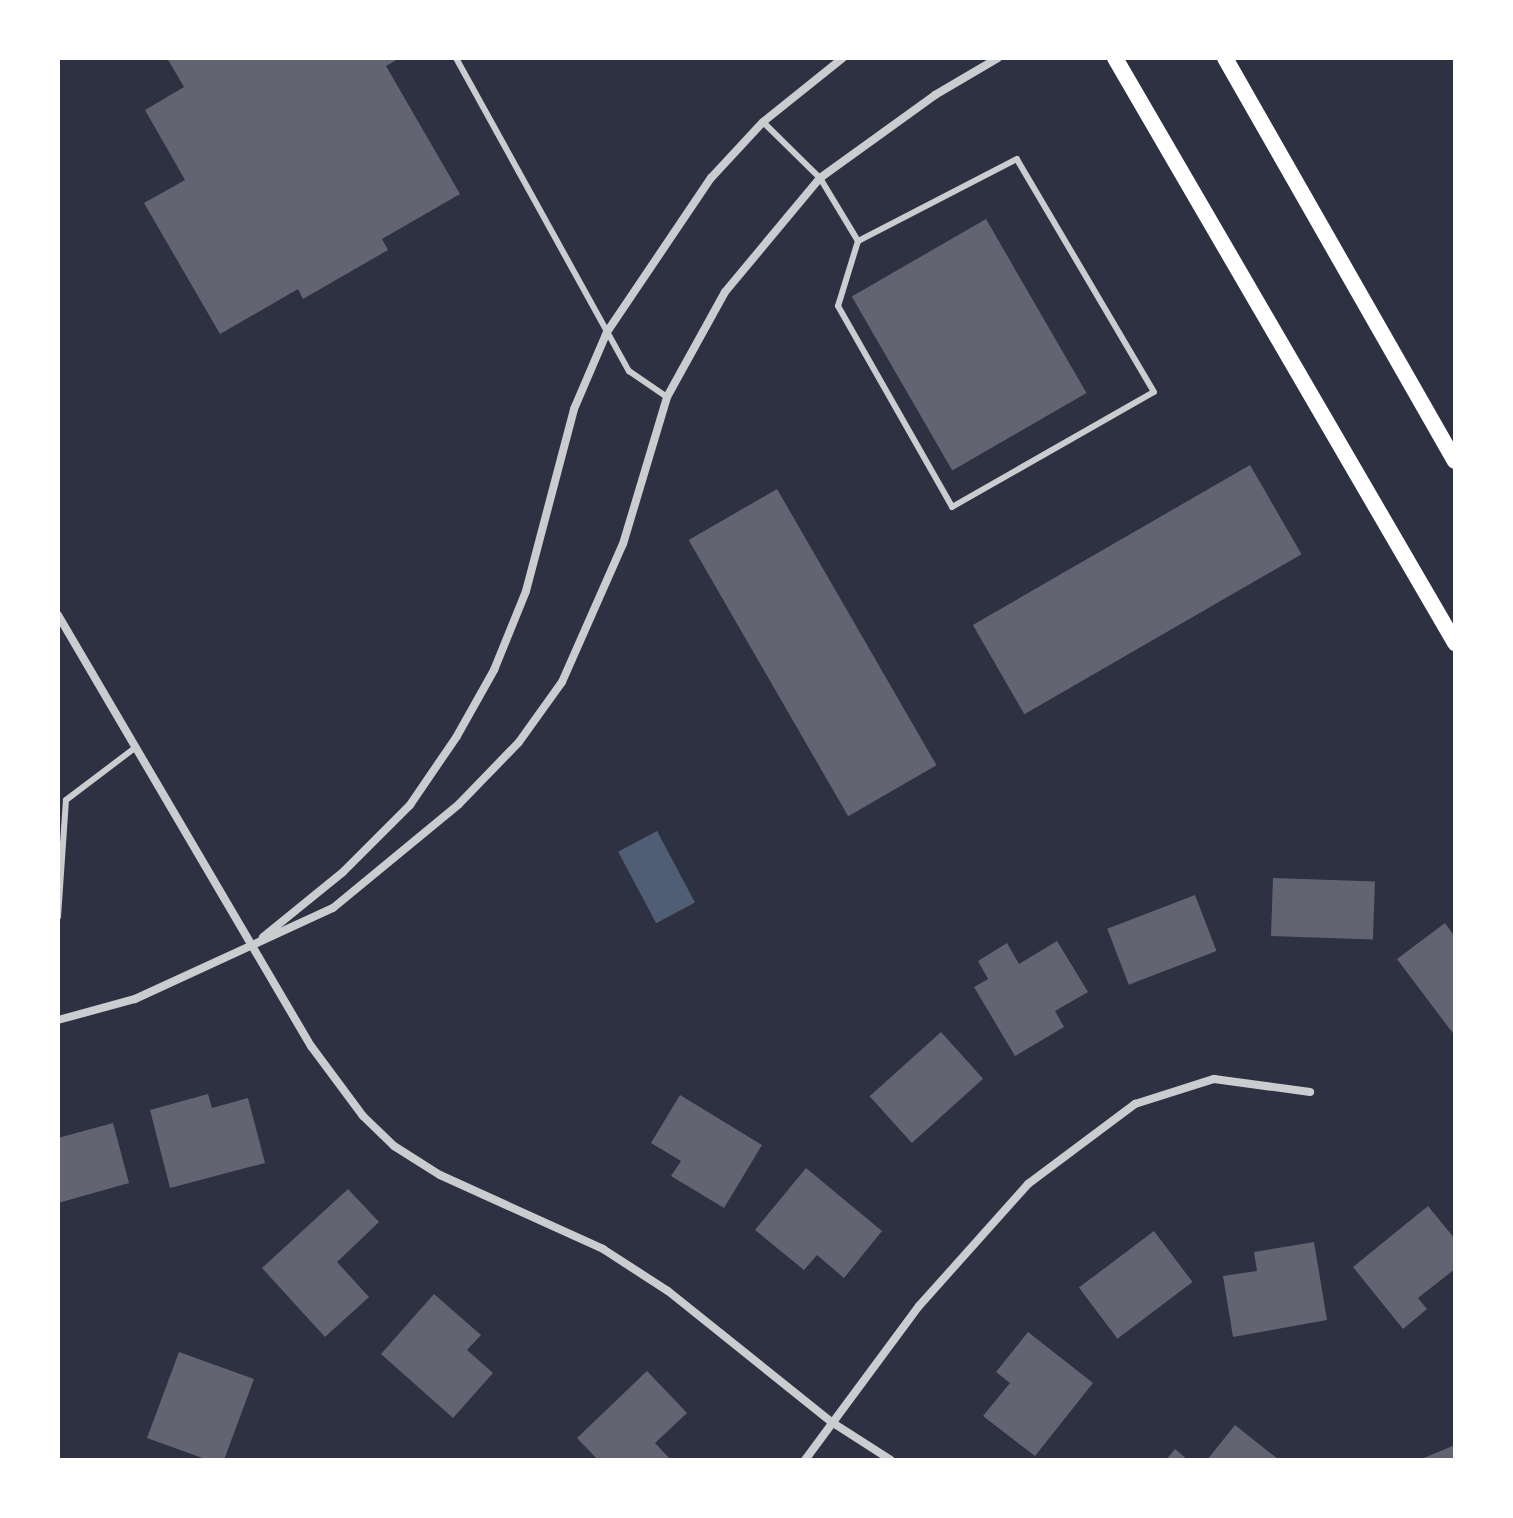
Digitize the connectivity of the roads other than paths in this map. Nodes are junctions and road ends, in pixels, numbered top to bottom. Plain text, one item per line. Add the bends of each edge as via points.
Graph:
1 (456, 58) edge
2 (843, 58) edge
3 (998, 58) edge
4 (1115, 58) edge
5 (1225, 58) edge
6 (763, 122) junction
7 (820, 178) junction
8 (858, 241) junction
9 (607, 332) junction
10 (667, 397) junction
11 (1455, 461) edge
12 (58, 615) edge
13 (1455, 643) edge
14 (136, 747) junction
15 (58, 917) edge
16 (253, 945) junction
17 (58, 1020) edge
18 (1310, 1092) dead end
19 (830, 1421) junction
20 (805, 1460) edge
21 (891, 1460) edge

1 - 9 lane
2 - 6 street
3 - 7 street via 935,95
4 - 13 main road
5 - 11 main road
6 - 7 lane
6 - 9 street via 711,178
7 - 8 lane
7 - 10 street via 725,292
8 - 8 lane via 838,306 952,507 1154,392 1017,159
9 - 10 lane via 629,371
9 - 16 street via 574,409 526,591 494,670 457,736 410,805 343,872
10 - 16 street via 623,544 592,620 562,682 519,742 418,840 333,908
12 - 14 street
14 - 15 lane via 66,800
14 - 16 street
16 - 17 street via 135,999
16 - 19 street via 335,1084 394,1146 481,1197 603,1249 668,1291
18 - 19 street via 1214,1079 1135,1104 1028,1184 919,1306
19 - 20 street
19 - 21 street

